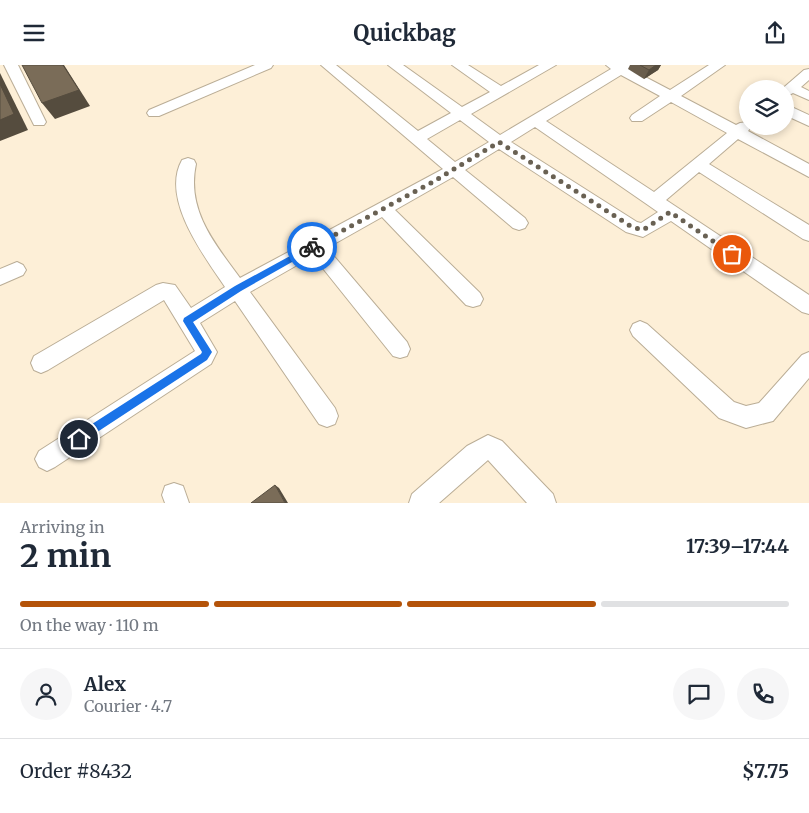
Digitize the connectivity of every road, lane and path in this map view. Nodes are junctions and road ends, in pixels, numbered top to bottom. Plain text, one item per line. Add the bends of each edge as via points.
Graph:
1 (11, 65) edge
2 (266, 65) edge
3 (328, 65) edge
4 (395, 65) edge
5 (460, 65) edge
6 (522, 65) edge
7 (549, 65) edge
8 (718, 65) edge
9 (621, 66) edge
10 (535, 73) junction
11 (809, 73) edge
12 (794, 85) edge
13 (500, 92) junction
14 (794, 92) edge
15 (671, 95) junction
16 (809, 96) edge
17 (154, 113) dead end
18 (461, 114) junction
19 (794, 114) edge
20 (637, 118) dead end
21 (535, 120) junction
22 (809, 121) edge
23 (39, 123) dead end
24 (739, 127) edge
25 (739, 130) edge
26 (753, 135) edge
27 (416, 139) junction
28 (499, 142) junction
29 (188, 164) dead end
30 (698, 164) junction
31 (453, 170) junction
32 (809, 171) edge
33 (654, 201) junction
34 (384, 209) junction
35 (670, 212) junction
36 (519, 223) dead end
37 (809, 234) edge
38 (314, 246) junction
39 (17, 270) dead end
40 (0, 277) edge
41 (238, 289) junction
42 (473, 299) dead end
43 (809, 306) edge
44 (187, 321) junction
45 (640, 330) dead end
46 (400, 349) dead end
47 (809, 362) edge
48 (42, 363) dead end
49 (327, 416) dead end
50 (47, 459) dead end
51 (421, 503) edge
52 (544, 503) edge

1 - 23 street
2 - 17 street
3 - 27 street
4 - 18 street
5 - 13 street
6 - 10 street
7 - 10 street
8 - 15 street
9 - 15 street
9 - 21 street
10 - 13 street
11 - 12 street
13 - 18 street
14 - 16 street
15 - 20 street
15 - 24 street
18 - 27 street
18 - 28 street
19 - 22 street
21 - 28 street
21 - 33 street
25 - 30 street
26 - 32 street
27 - 31 street
28 - 31 street
28 - 35 street via 632,227 643,230
29 - 41 street via 184,177 190,212 202,239
30 - 33 street
30 - 37 street
31 - 34 street
31 - 36 street
33 - 35 street
34 - 38 street
34 - 42 street
35 - 43 street
38 - 41 street
38 - 46 street
39 - 40 street
41 - 44 street
41 - 49 street
44 - 48 street via 172,295 163,291
44 - 50 street via 207,352 204,357
45 - 47 street via 727,410 746,417 765,413
51 - 52 street via 488,447 494,449

